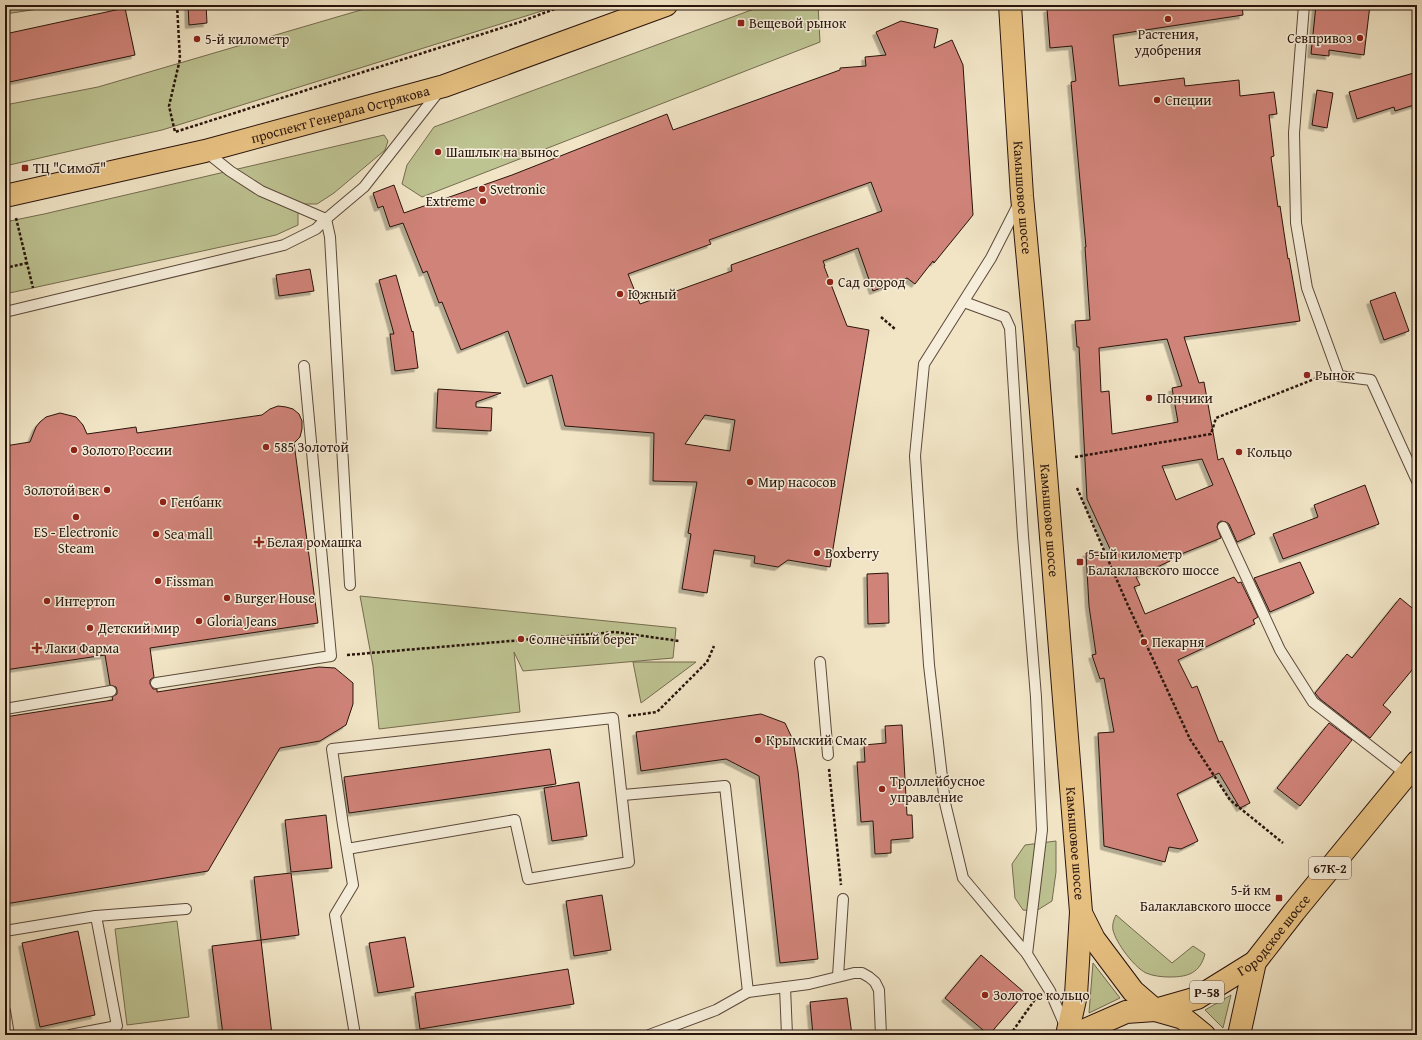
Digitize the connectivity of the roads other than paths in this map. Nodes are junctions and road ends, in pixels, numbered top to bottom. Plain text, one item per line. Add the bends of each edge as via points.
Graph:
1 (666, 5) edge
2 (1010, 5) edge
3 (1304, 5) edge
4 (444, 86) junction
5 (205, 151) junction
6 (5, 196) edge
7 (1022, 196) junction
8 (326, 219) junction
9 (964, 302) junction
10 (5, 312) edge
11 (304, 366) dead end
12 (1417, 481) edge
13 (1223, 527) dead end
14 (350, 585) dead end
15 (820, 662) dead end
16 (156, 683) dead end
17 (111, 691) dead end
18 (5, 709) edge
19 (828, 755) road end
20 (1412, 768) edge
21 (623, 795) junction
22 (347, 849) junction
23 (843, 900) road end
24 (186, 909) dead end
25 (1081, 912) junction
26 (96, 916) junction
27 (5, 931) edge
28 (1027, 954) junction
29 (1255, 962) junction
30 (838, 976) junction
31 (785, 987) junction
32 (748, 992) junction
33 (1155, 1010) junction
34 (5, 1011) edge
35 (9, 1035) edge
36 (70, 1035) edge
37 (356, 1035) edge
38 (649, 1035) edge
39 (787, 1035) edge
40 (881, 1035) edge
41 (1072, 1035) edge
42 (1204, 1035) edge
43 (1239, 1035) edge

1 - 4 main road, проспект Генерала Острякова
2 - 7 main road, Камышовое шоссе
3 - 12 lane via 1294,133 1296,223 1307,288 1339,376 1371,380
4 - 5 main road, проспект Генерала Острякова
4 - 8 lane via 364,187
5 - 6 main road, проспект Генерала Острякова
5 - 8 lane via 261,191
7 - 9 lane via 991,258
7 - 25 main road, Камышовое шоссе
8 - 10 lane via 316,229 284,245
8 - 14 lane via 330,237
9 - 28 lane via 1005,317 1010,328 1036,697 1042,830
9 - 28 lane via 924,364 915,456 929,665 945,803 963,878
11 - 16 lane via 331,656
13 - 20 lane via 1280,650 1313,702
15 - 19 lane
17 - 18 lane
20 - 29 main road, Городское шоссе / 67К-2
21 - 22 lane via 629,862 528,880 515,820
21 - 22 lane via 613,718 332,749
21 - 32 lane via 725,786
22 - 37 lane via 353,885 335,915
23 - 30 lane
24 - 26 lane
25 - 33 main road via 1094,939 1134,991
25 - 41 main road, Камышовое шоссе
26 - 27 lane
26 - 36 lane via 117,1026
28 - 41 lane via 1050,991
29 - 33 main road, Городское шоссе / Р-58 via 1197,998
29 - 43 main road
30 - 31 lane
30 - 40 lane via 862,973 875,982 880,998
31 - 32 lane
31 - 39 lane
32 - 38 lane via 716,1010
33 - 41 main road, Городское шоссе / Р-58 via 1126,1012
33 - 42 main road via 1183,1018
34 - 35 lane

